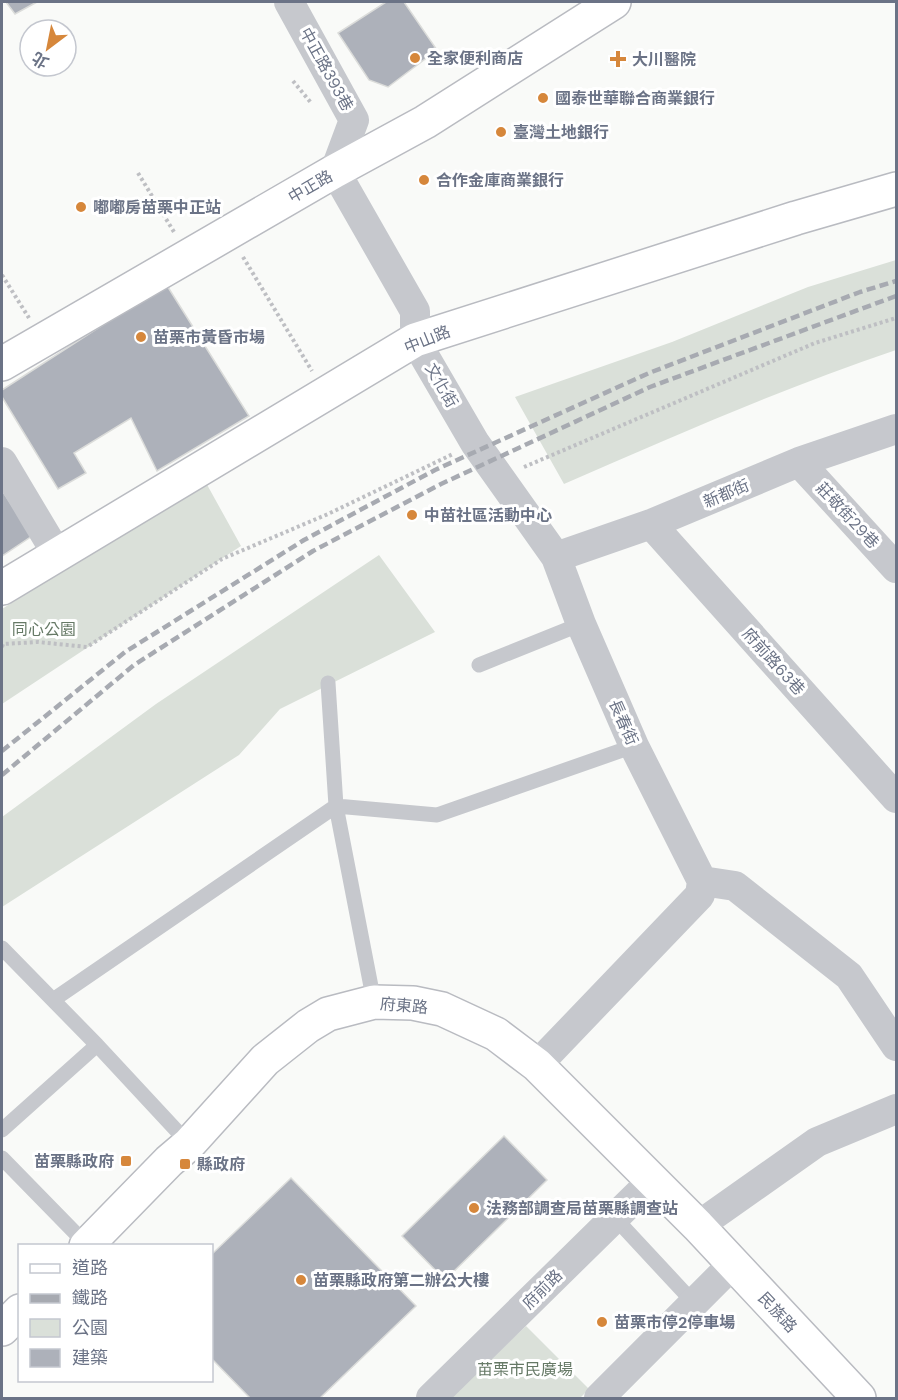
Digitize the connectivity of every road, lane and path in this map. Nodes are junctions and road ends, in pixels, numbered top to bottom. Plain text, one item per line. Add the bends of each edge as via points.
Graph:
1 (289, 2) edge
2 (614, 2) edge
3 (335, 171) junction
4 (138, 173) dead end
5 (897, 189) edge
6 (176, 235) dead end
7 (239, 252) dead end
8 (2, 275) edge
9 (29, 318) dead end
10 (897, 318) edge
11 (415, 340) junction
12 (2, 364) edge
13 (314, 375) dead end
14 (897, 429) edge
15 (462, 450) dead end
16 (2, 462) edge
17 (799, 462) junction
18 (515, 470) dead end
19 (651, 524) junction
20 (57, 554) junction
21 (556, 558) junction
22 (897, 568) edge
23 (2, 588) edge
24 (581, 624) junction
25 (2, 644) edge
26 (479, 664) dead end
27 (328, 683) dead end
28 (634, 746) junction
29 (897, 798) edge
30 (336, 806) junction
31 (702, 881) junction
32 (2, 948) edge
33 (54, 1000) junction
34 (374, 1002) junction
35 (97, 1045) junction
36 (897, 1046) edge
37 (537, 1065) junction
38 (897, 1109) edge
39 (2, 1130) edge
40 (189, 1144) junction
41 (2, 1158) edge
42 (653, 1180) junction
43 (615, 1218) junction
44 (698, 1226) junction
45 (86, 1244) edge
46 (88, 1244) edge
47 (734, 1264) junction
48 (694, 1303) junction
49 (18, 1313) edge
50 (2, 1329) edge
51 (431, 1398) edge
52 (599, 1398) edge
53 (859, 1398) edge

1 - 3 street, 中正路393巷 via 354,120
2 - 3 street, 中正路 via 425,122
3 - 11 street, 文化街 via 415,311
3 - 12 street, 中正路
4 - 6 path
5 - 11 street, 中山路
7 - 13 path
8 - 9 path
10 - 18 path via 815,343
11 - 20 street, 中山路
11 - 21 street, 文化街 via 475,443
14 - 17 street, 新都街
15 - 25 path via 222,559 87,647 38,642
16 - 20 street
17 - 19 street, 新都街
17 - 22 street, 莊敬街29巷
19 - 21 street, 新都街
19 - 29 street, 府前路63巷
20 - 23 street, 中山路
21 - 24 street, 長春街
24 - 26 lane
24 - 28 street, 長春街
27 - 30 lane
28 - 30 lane via 437,815
28 - 31 street, 長春街
30 - 33 lane
30 - 34 lane
31 - 36 street via 735,886 849,976
31 - 37 street via 700,895
32 - 33 lane
33 - 35 lane
34 - 37 street, 府東路 via 442,1009 496,1034
34 - 40 street, 府東路 via 328,1014 308,1026 265,1060
35 - 39 lane
35 - 40 lane
37 - 42 street, 府東路
38 - 44 street via 817,1142
40 - 46 street, 府東路
41 - 45 lane
42 - 43 street, 府前路
42 - 44 street, 府東路
43 - 48 lane
43 - 51 street, 府前路
44 - 47 street, 民族路
47 - 48 street
47 - 53 street, 民族路
48 - 52 street
49 - 50 street

